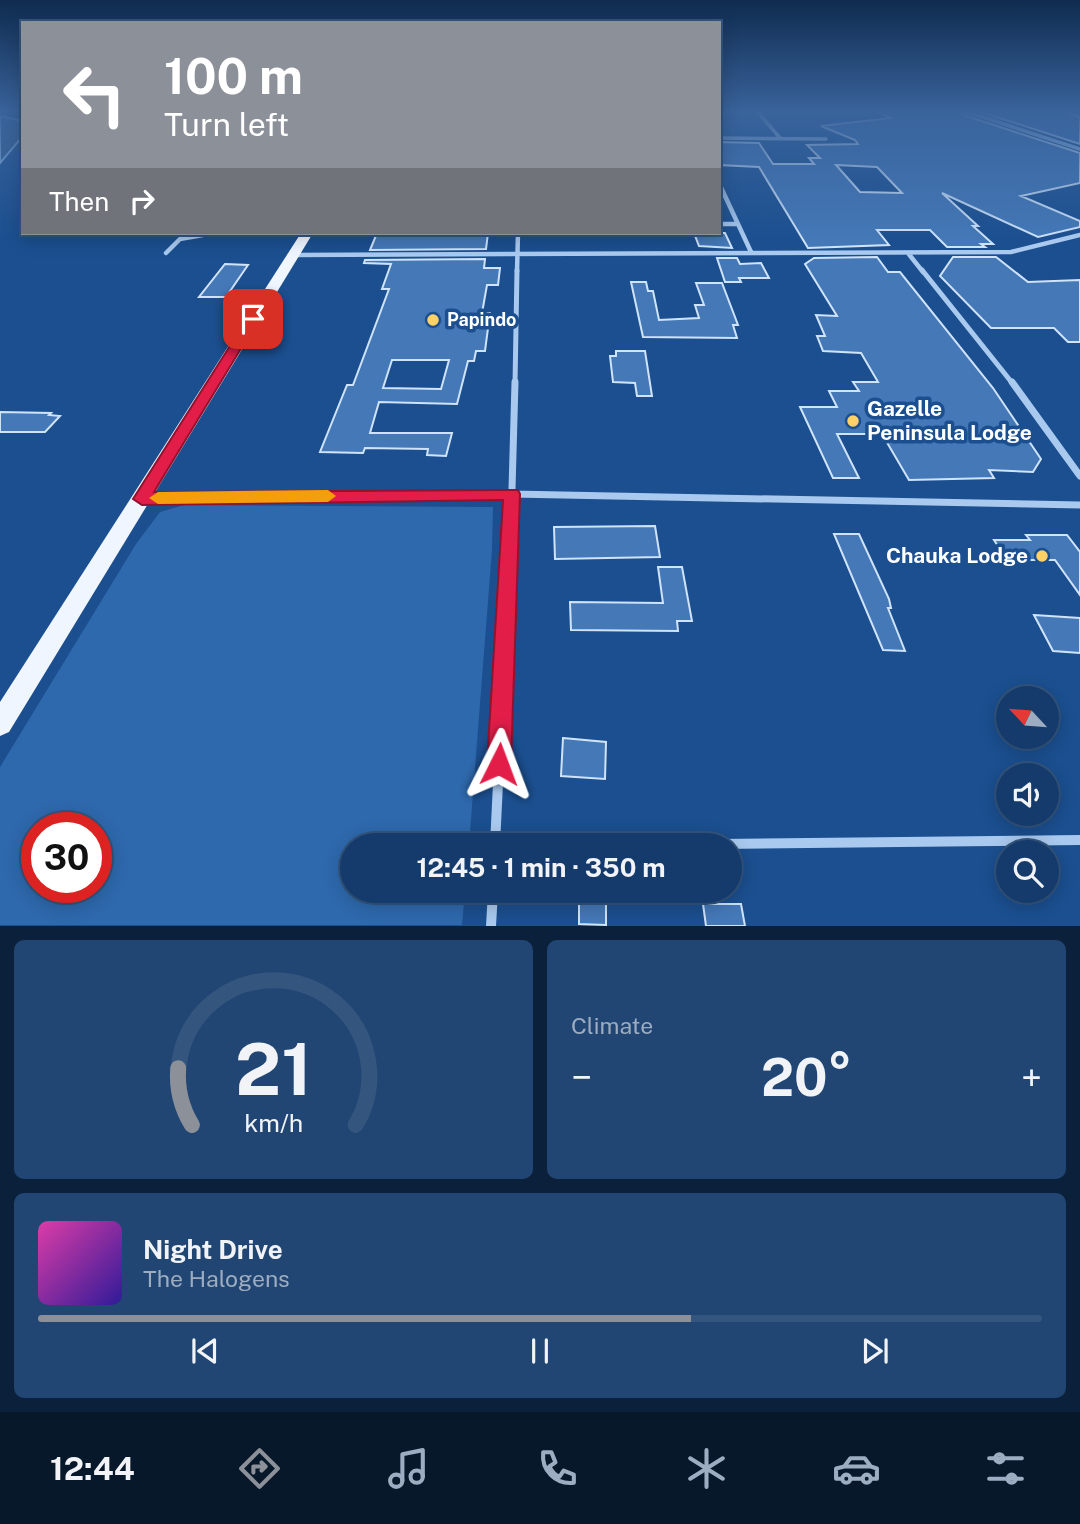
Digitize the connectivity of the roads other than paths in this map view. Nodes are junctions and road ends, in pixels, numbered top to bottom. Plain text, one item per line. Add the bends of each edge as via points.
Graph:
1 (722, 195) edge
2 (721, 224) edge
3 (737, 225) junction
4 (203, 235) edge
5 (306, 235) edge
6 (518, 235) edge
7 (1080, 235) edge
8 (517, 252) junction
9 (751, 252) junction
10 (166, 253) dead end
11 (908, 253) junction
12 (294, 255) junction
13 (1080, 476) edge
14 (512, 494) junction
15 (142, 499) junction
16 (1080, 505) edge
17 (0, 724) edge
18 (496, 833) edge
19 (1080, 840) edge
20 (742, 844) edge
21 (492, 903) edge
22 (491, 926) edge

1 - 3 street
2 - 3 street
3 - 9 street
4 - 10 street via 180,239
5 - 12 main road
6 - 8 street
7 - 11 street via 1011,253
8 - 9 street
8 - 12 street
8 - 14 street
9 - 11 street
11 - 13 street via 995,359
12 - 15 main road
14 - 15 street
14 - 16 street
14 - 18 street
15 - 17 main road
19 - 20 street
21 - 22 street

